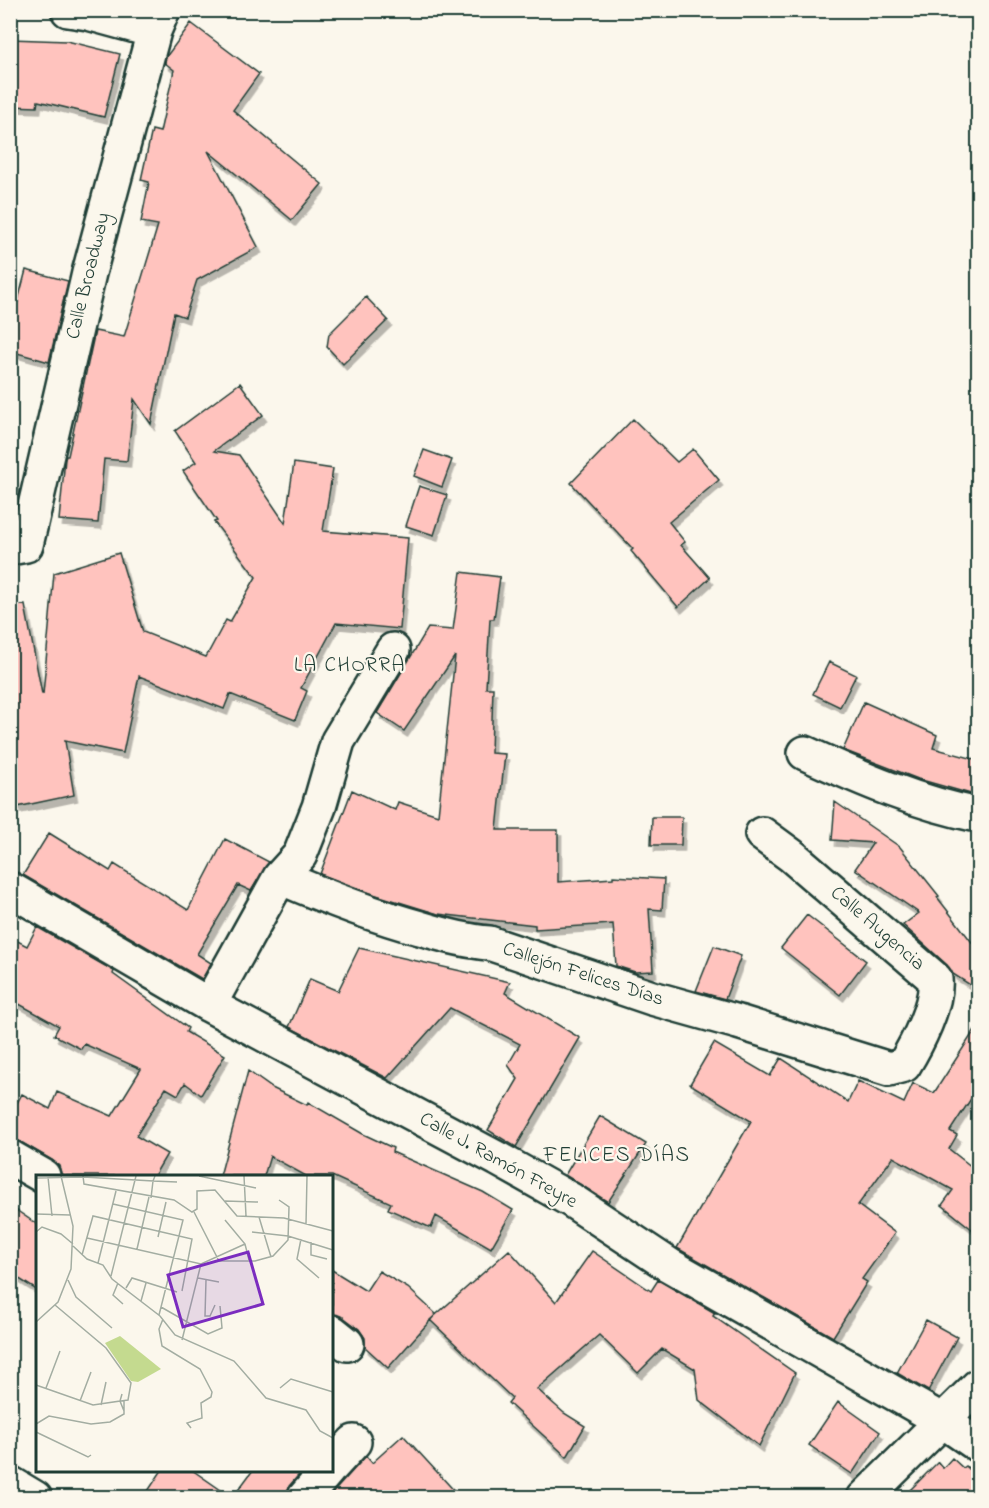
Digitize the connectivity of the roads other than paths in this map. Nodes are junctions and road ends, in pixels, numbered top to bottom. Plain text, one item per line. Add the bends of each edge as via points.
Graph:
1 (68, 10) edge
2 (158, 21) edge
3 (18, 546) edge
4 (393, 650) dead end
5 (805, 753) dead end
6 (978, 815) edge
7 (762, 834) dead end
8 (280, 877) junction
9 (10, 889) edge
10 (209, 1005) junction
11 (889, 1069) joint
12 (10, 1158) edge
13 (41, 1175) edge
14 (978, 1386) edge
15 (943, 1421) junction
16 (354, 1442) dead end
17 (978, 1444) edge
18 (333, 1465) edge
19 (326, 1472) edge
20 (10, 1483) edge
21 (35, 1497) edge
22 (304, 1497) edge
23 (864, 1497) edge

1 - 2 street
2 - 3 street, Calle Broadway
4 - 8 street via 338,741 300,855
5 - 6 street via 870,783
7 - 11 street, Calle Augencia via 935,980 930,1008 914,1049 904,1065
8 - 10 street
8 - 11 street, Callejón Felices Días via 386,918 466,942 489,943 652,998
9 - 10 street, Calle J. Ramón Freyre
10 - 15 street, Calle J. Ramón Freyre via 571,1200 669,1265
12 - 13 street
14 - 15 street
15 - 17 street, Calle J. Ramón Freyre
15 - 23 street
16 - 18 street
19 - 22 street
20 - 21 street

